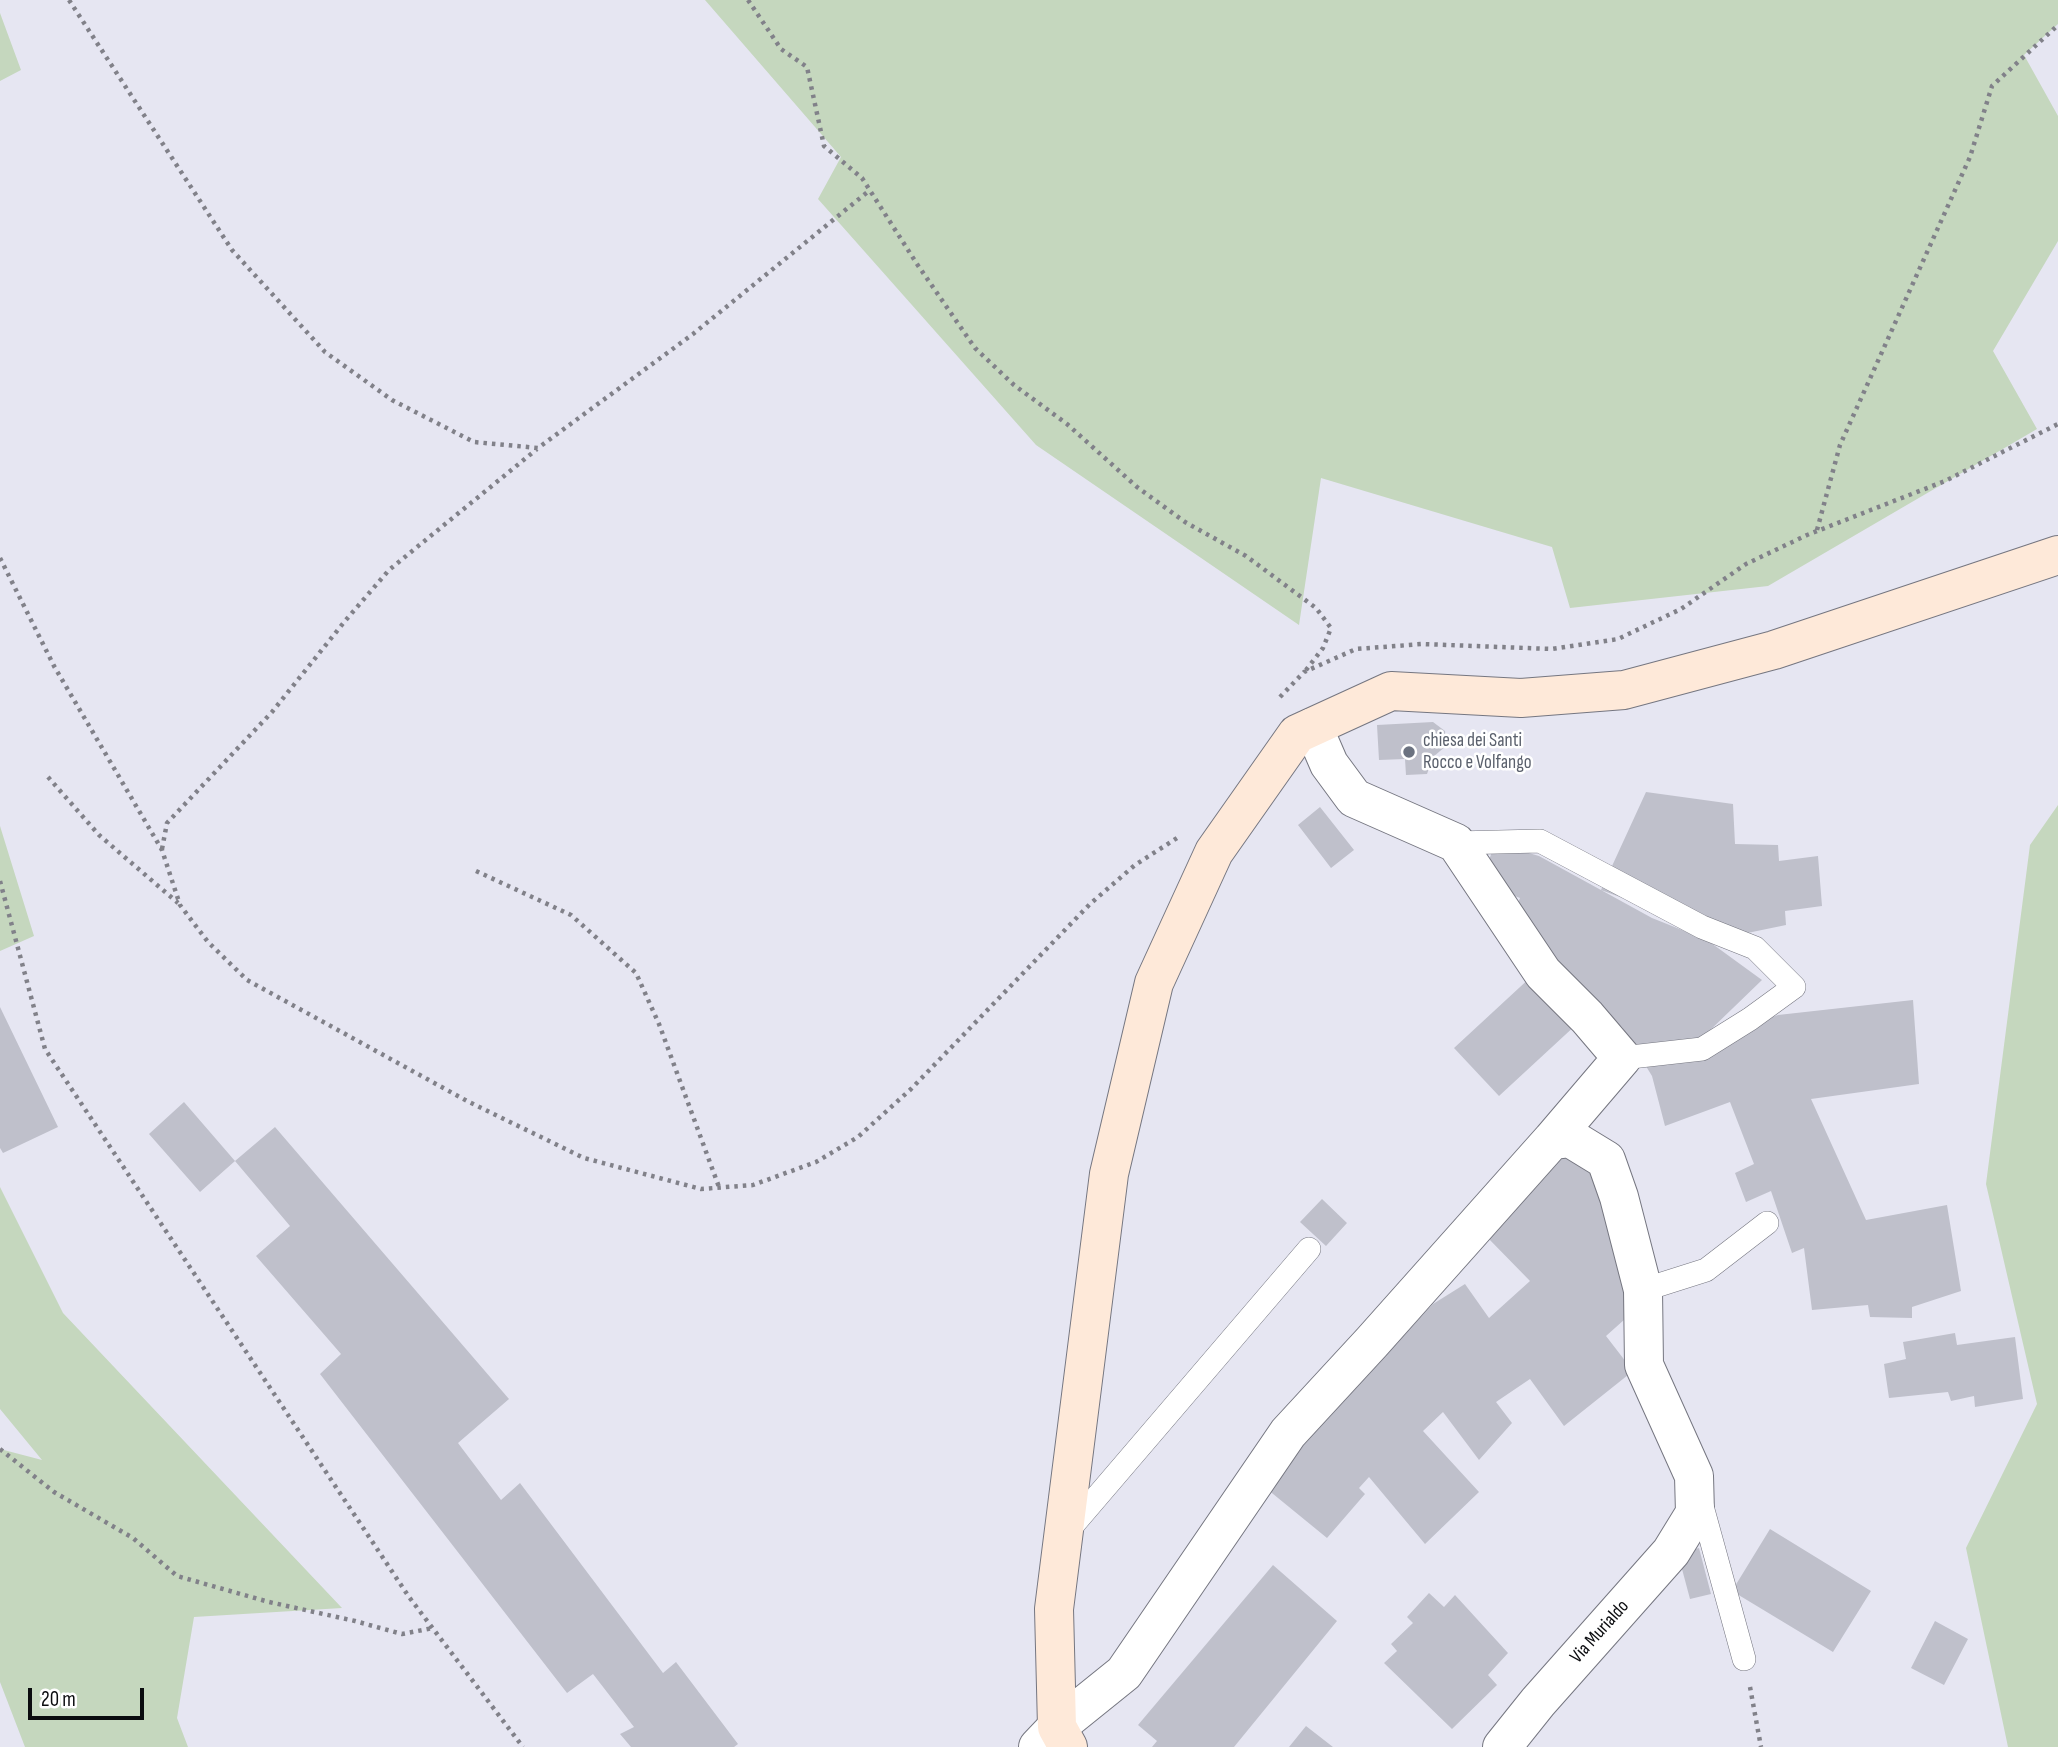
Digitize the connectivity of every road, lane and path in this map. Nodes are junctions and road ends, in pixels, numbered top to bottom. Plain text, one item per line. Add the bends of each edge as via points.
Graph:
1 (69, 0) edge
2 (748, 0) edge
3 (2058, 25) edge
4 (870, 190) junction
5 (2058, 424) edge
6 (538, 448) junction
7 (1816, 531) junction
8 (2058, 555) edge
9 (0, 558) edge
10 (1304, 672) junction
11 (1272, 705) dead end
12 (1313, 727) junction
13 (48, 777) dead end
14 (1177, 838) junction
15 (1200, 840) junction
16 (1456, 844) junction
17 (162, 850) junction
18 (476, 871) dead end
19 (0, 881) edge
20 (180, 905) junction
21 (1622, 1058) junction
22 (1552, 1140) junction
23 (719, 1187) junction
24 (1767, 1223) dead end
25 (1309, 1249) dead end
26 (1643, 1290) junction
27 (0, 1449) edge
28 (1693, 1476) junction
29 (1064, 1535) junction
30 (433, 1628) junction
31 (1744, 1659) joint
32 (1054, 1740) edge
33 (523, 1747) edge
34 (1502, 1747) edge
35 (1761, 1747) edge

1 - 6 path via 232,250 324,352 392,400 474,443
2 - 4 path via 781,49 807,67 824,146
3 - 7 path via 1992,86 1970,157 1840,445
4 - 6 path via 693,334
4 - 10 path via 975,348 1004,376 1067,424 1136,487 1185,522 1246,556 1316,608 1331,628 1323,649
5 - 7 path via 1945,481
6 - 17 path via 390,570 272,712 167,823
7 - 10 path via 1746,564 1681,609 1618,639 1552,649 1422,645 1356,649
8 - 12 street via 1774,650 1624,690 1521,698 1391,691
9 - 17 path via 54,666
10 - 11 path
12 - 15 street via 1297,734
12 - 16 street via 1329,764 1354,798
13 - 20 path via 99,835
14 - 15 path
14 - 15 path
14 - 23 path via 1135,865 1090,904 911,1089 858,1137 816,1162 753,1185
15 - 29 street via 1154,983 1109,1174
16 - 21 street via 1543,973
16 - 21 lane via 1540,841 1702,927 1755,948 1794,987 1702,1049
17 - 20 path
18 - 23 path via 571,915 636,973
19 - 30 path via 46,1049
20 - 23 path via 208,942 247,979 467,1101 584,1158 701,1189
21 - 22 street
22 - 26 street via 1570,1138 1606,1160
22 - 32 street via 1288,1433 1124,1673
24 - 26 lane via 1706,1270
25 - 29 lane
26 - 28 street via 1644,1365
27 - 30 path via 54,1492 134,1538 177,1576 402,1634
28 - 31 lane
28 - 34 street, Via Murialdo via 1695,1513 1671,1552
29 - 32 street via 1054,1609
30 - 33 path
31 - 35 path

